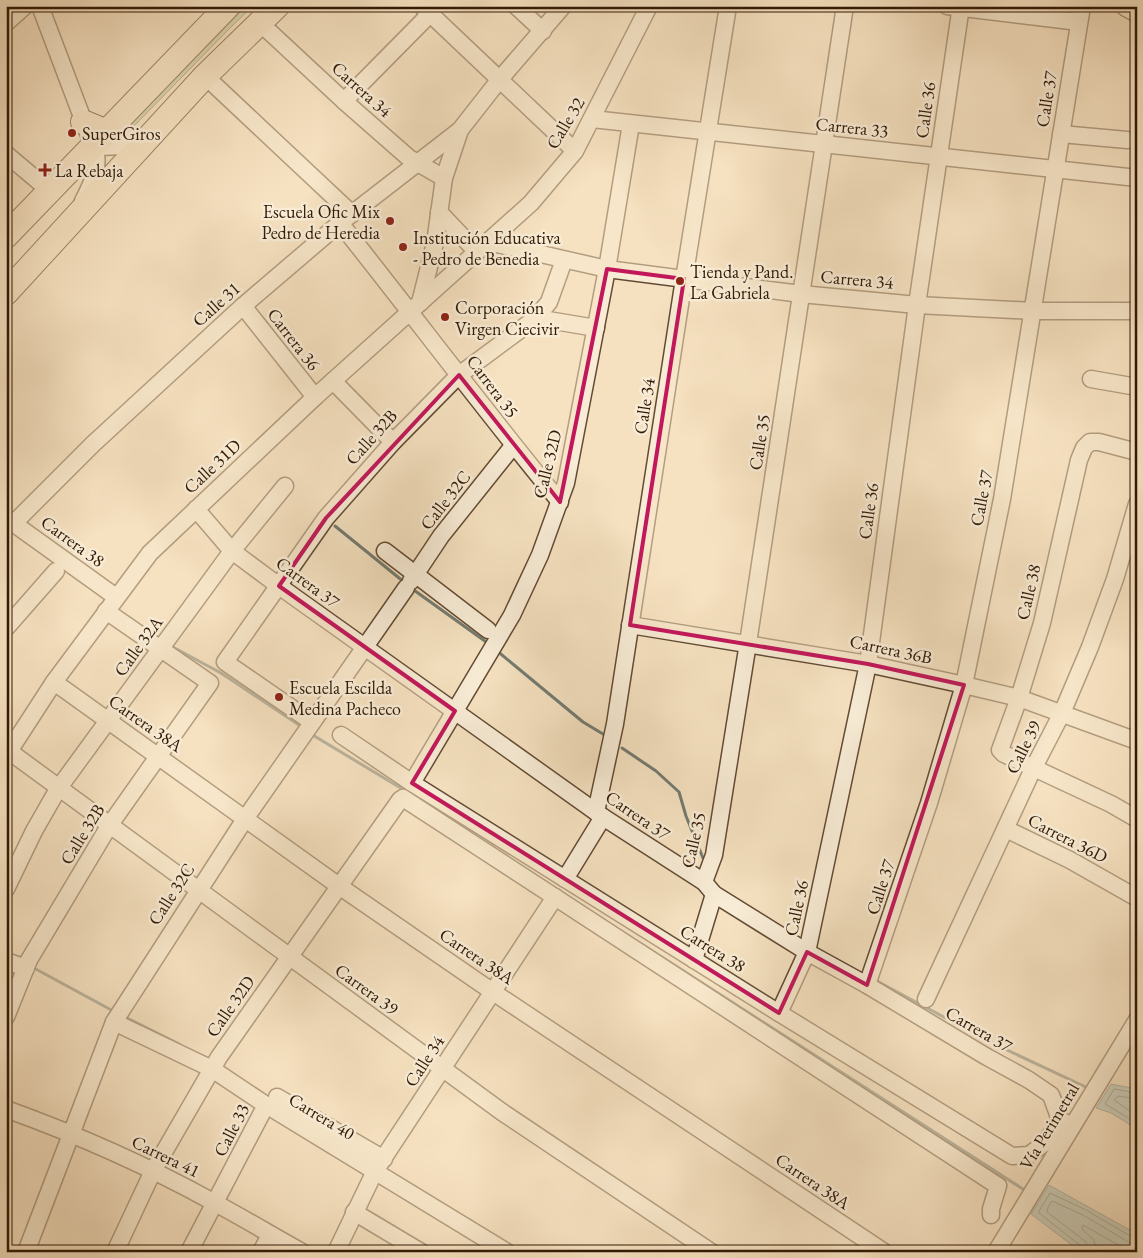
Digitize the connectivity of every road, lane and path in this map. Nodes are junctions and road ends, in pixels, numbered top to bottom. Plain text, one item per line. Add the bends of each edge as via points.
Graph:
1 (25, 6) edge
2 (40, 6) edge
3 (228, 6) edge
4 (277, 6) edge
5 (516, 6) edge
6 (563, 6) edge
7 (649, 6) edge
8 (728, 6) edge
9 (845, 6) edge
10 (1126, 6) edge
11 (956, 7) edge
12 (426, 10) edge
13 (1137, 12) edge
14 (1080, 14) edge
15 (259, 22) junction
16 (6, 23) edge
17 (543, 31) junction
18 (205, 76) junction
19 (500, 79) junction
20 (344, 101) junction
21 (592, 119) junction
22 (84, 122) joint
23 (631, 124) junction
24 (460, 130) junction
25 (708, 132) junction
26 (1061, 134) junction
27 (100, 139) junction
28 (146, 140) junction
29 (1127, 140) dead end
30 (824, 144) junction
31 (575, 150) junction
32 (6, 154) edge
33 (939, 156) junction
34 (417, 162) junction
35 (1056, 169) junction
36 (444, 178) junction
37 (1137, 178) edge
38 (50, 191) junction
39 (439, 212) junction
40 (346, 218) junction
41 (71, 223) junction
42 (7, 235) edge
43 (482, 247) junction
44 (564, 260) junction
45 (607, 269) junction
46 (684, 280) junction
47 (6, 293) edge
48 (801, 294) junction
49 (916, 305) junction
50 (243, 306) junction
51 (415, 308) junction
52 (1034, 311) junction
53 (1137, 311) edge
54 (536, 318) junction
55 (596, 328) junction
56 (459, 375) junction
57 (1091, 379) dead end
58 (333, 381) junction
59 (1137, 387) edge
60 (315, 397) junction
61 (393, 442) junction
62 (513, 446) junction
63 (1137, 452) edge
64 (285, 486) dead end
65 (560, 502) junction
66 (1137, 504) edge
67 (196, 509) junction
68 (10, 520) edge
69 (232, 551) junction
70 (385, 551) dead end
71 (56, 571) dead end
72 (411, 581) junction
73 (279, 586) junction
74 (116, 597) junction
75 (106, 611) junction
76 (630, 625) junction
77 (6, 628) edge
78 (491, 641) junction
79 (748, 643) junction
80 (164, 645) junction
81 (364, 647) junction
82 (868, 664) junction
83 (54, 682) junction
84 (964, 685) junction
85 (1019, 698) junction
86 (455, 711) junction
87 (1062, 713) junction
88 (108, 721) junction
89 (311, 723) junction
90 (341, 735) dead end
91 (1137, 741) edge
92 (7, 752) edge
93 (157, 756) junction
94 (1033, 769) junction
95 (412, 783) junction
96 (58, 789) junction
97 (600, 815) junction
98 (245, 819) junction
99 (1137, 819) edge
100 (109, 826) junction
101 (1006, 829) junction
102 (565, 879) junction
103 (339, 886) junction
104 (709, 888) junction
105 (6, 889) edge
106 (197, 890) junction
107 (554, 897) junction
108 (1137, 898) edge
109 (808, 945) junction
110 (289, 957) junction
111 (694, 960) junction
112 (6, 961) edge
113 (27, 965) junction
114 (871, 978) junction
115 (493, 992) junction
116 (926, 999) dead end
117 (779, 1013) junction
118 (6, 1017) edge
119 (116, 1017) junction
120 (1137, 1020) edge
121 (215, 1064) junction
122 (443, 1068) junction
123 (271, 1101) junction
124 (6, 1109) edge
125 (1070, 1120) junction
126 (70, 1132) junction
127 (380, 1165) junction
128 (153, 1171) junction
129 (215, 1203) junction
130 (354, 1212) junction
131 (992, 1215) dead end
132 (270, 1235) junction
133 (26, 1252) edge
134 (115, 1252) edge
135 (189, 1252) edge
136 (261, 1252) edge
137 (302, 1252) edge
138 (336, 1252) edge
139 (421, 1252) edge
140 (507, 1252) edge
141 (711, 1252) edge
142 (884, 1252) edge
143 (996, 1252) edge

1 - 16 street
2 - 22 street
3 - 27 highway
4 - 15 highway
5 - 17 street
6 - 17 street, Calle 31
7 - 21 street, Calle 32
8 - 25 street, Calle 34
9 - 30 street, Calle 35
10 - 13 main road
11 - 14 street
11 - 33 street, Calle 36
12 - 19 street
12 - 20 street
14 - 26 street, Calle 37
15 - 18 highway
15 - 20 street, Carrera 34
17 - 19 street, Calle 31
18 - 28 highway
18 - 40 street, Carrera 35
19 - 24 street, Calle 31
19 - 31 street
20 - 34 street, Carrera 34
21 - 23 street, Carrera 33
21 - 31 street, Calle 32
22 - 27 highway
23 - 25 street, Carrera 33
23 - 45 street, Calle 32D
24 - 34 street, Calle 31
24 - 36 street, Calle 31
25 - 30 street, Carrera 33
25 - 46 street, Calle 34
26 - 29 street
26 - 35 street, Calle 37
27 - 28 street via 121,146
27 - 38 highway
27 - 41 street via 89,191
28 - 41 highway
30 - 33 street, Carrera 33
30 - 48 street, Calle 35
31 - 43 street, Calle 32 via 531,202
32 - 38 street
33 - 35 street, Carrera 33
33 - 49 street, Calle 36
34 - 36 street, Carrera 34
34 - 40 street, Calle 31
35 - 37 street, Carrera 33
35 - 52 street, Calle 37
36 - 39 street, Calle 31
38 - 42 highway
39 - 43 street
39 - 51 street, Calle 31 via 429,271
40 - 50 street, Calle 31
40 - 51 street, Carrera 35
41 - 47 highway
43 - 44 street, Carrera 34
43 - 51 street, Calle 31D
44 - 45 street, Carrera 34
44 - 54 street, Calle 32B via 549,302
45 - 46 street, Carrera 34
45 - 55 street, Calle 32D
46 - 48 street, Carrera 34
46 - 76 street, Calle 34
48 - 49 street, Carrera 34
48 - 79 street, Calle 35
49 - 52 street, Carrera 34
49 - 82 street, Calle 36
50 - 60 street, Carrera 36
50 - 68 street, Calle 31
51 - 56 street, Carrera 35
51 - 58 street, Calle 31D
52 - 53 street, Carrera 34
52 - 84 street, Calle 37 via 1002,499
54 - 55 street
54 - 56 street, Calle 32B
55 - 65 street, Calle 32D
56 - 61 street, Calle 32B
56 - 62 street, Carrera 35
57 - 59 street
58 - 60 street, Calle 31D
58 - 61 street
60 - 67 street, Calle 31D
61 - 73 street, Calle 32B via 326,518
62 - 65 street, Carrera 35
62 - 72 street, Calle 32C via 440,536
63 - 85 street, Calle 38 via 1099,442 1090,442 1084,448 1042,623
64 - 69 street, Calle 32A
65 - 78 street, Calle 32D via 512,615
66 - 87 street, Calle 39 via 1115,579
67 - 69 street, Carrera 37
67 - 74 street, Calle 31D via 150,554
68 - 74 street, Carrera 38
69 - 73 street, Carrera 37
69 - 80 street, Calle 32A
70 - 72 street
71 - 77 street
72 - 78 street
72 - 81 street, Calle 32C
73 - 81 street, Carrera 37
73 - 89 street, Calle 32B via 225,662
74 - 75 street, Calle 31D
75 - 80 street
75 - 83 street, Calle 31D
76 - 79 street, Carrera 36B
76 - 97 street, Calle 34
78 - 86 street, Calle 32D
79 - 82 street, Carrera 36B
79 - 104 street, Calle 35
80 - 88 street, Calle 32A
80 - 93 street, Calle 32B via 210,683
81 - 86 street, Carrera 37
81 - 89 street, Calle 32C
82 - 84 street, Carrera 36B
82 - 109 street, Calle 36
83 - 88 street, Carrera 38A
83 - 92 street, Calle 31D
84 - 85 street, Carrera 36B
84 - 114 street, Calle 37
85 - 87 street, Carrera 36B
85 - 94 street, Calle 38 via 1000,750
86 - 95 street, Calle 32D
86 - 97 street, Carrera 37
87 - 91 street, Carrera 36B
87 - 94 street, Calle 39
88 - 93 street, Carrera 38A
88 - 96 street, Calle 32A
89 - 98 street, Calle 32C
90 - 95 street, Carrera 38
92 - 96 street, Carrera 39
93 - 98 street, Carrera 38A
93 - 100 street, Calle 32B
94 - 99 street
94 - 101 street, Calle 39
95 - 102 street, Carrera 38
96 - 100 street, Carrera 39
96 - 105 street, Calle 32A
97 - 102 street, Calle 34
97 - 104 street, Carrera 37
98 - 103 street, Carrera 38A
98 - 106 street, Calle 32C
100 - 106 street, Carrera 39
100 - 113 street, Calle 32B
101 - 108 street, Carrera 36D
101 - 116 street, Calle 39
102 - 111 street, Carrera 38
103 - 107 street, Calle 32D via 403,798
103 - 110 street, Calle 32D
103 - 115 street, Carrera 38A
104 - 109 street, Carrera 37
104 - 111 street, Calle 35
106 - 110 street, Carrera 39
106 - 119 street, Calle 32C
107 - 115 street, Calle 34
107 - 131 street via 998,1186
109 - 114 street, Carrera 37
109 - 117 street, Calle 36
110 - 121 street, Calle 32D
110 - 122 street, Carrera 39
111 - 117 street, Carrera 38
112 - 113 street
113 - 118 street, Calle 32B
114 - 125 street, Carrera 37 via 988,1057 1030,1080 1051,1095
115 - 122 street, Calle 34
115 - 142 street, Carrera 38A
117 - 125 street, Carrera 38 via 1012,1156 1029,1155
119 - 121 street, Carrera 40
119 - 126 street, Calle 32C
120 - 125 street, Vía Perimetral via 1105,1073
121 - 123 street, Carrera 40
121 - 128 street, Calle 32D
122 - 127 street, Calle 34
122 - 141 street, Carrera 39 via 502,1112
123 - 127 street, Carrera 40
123 - 129 street, Calle 33
124 - 126 street, Carrera 41
125 - 143 street, Vía Perimetral via 1044,1173
126 - 128 street, Carrera 41
126 - 133 street, Calle 32C
127 - 130 street, Calle 34
127 - 140 street, Carrera 40
128 - 129 street, Carrera 41
128 - 134 street, Calle 32D
129 - 132 street, Carrera 41
129 - 135 street, Calle 33
130 - 138 street, Calle 34
130 - 139 street
132 - 136 street
132 - 137 street, Carrera 41

